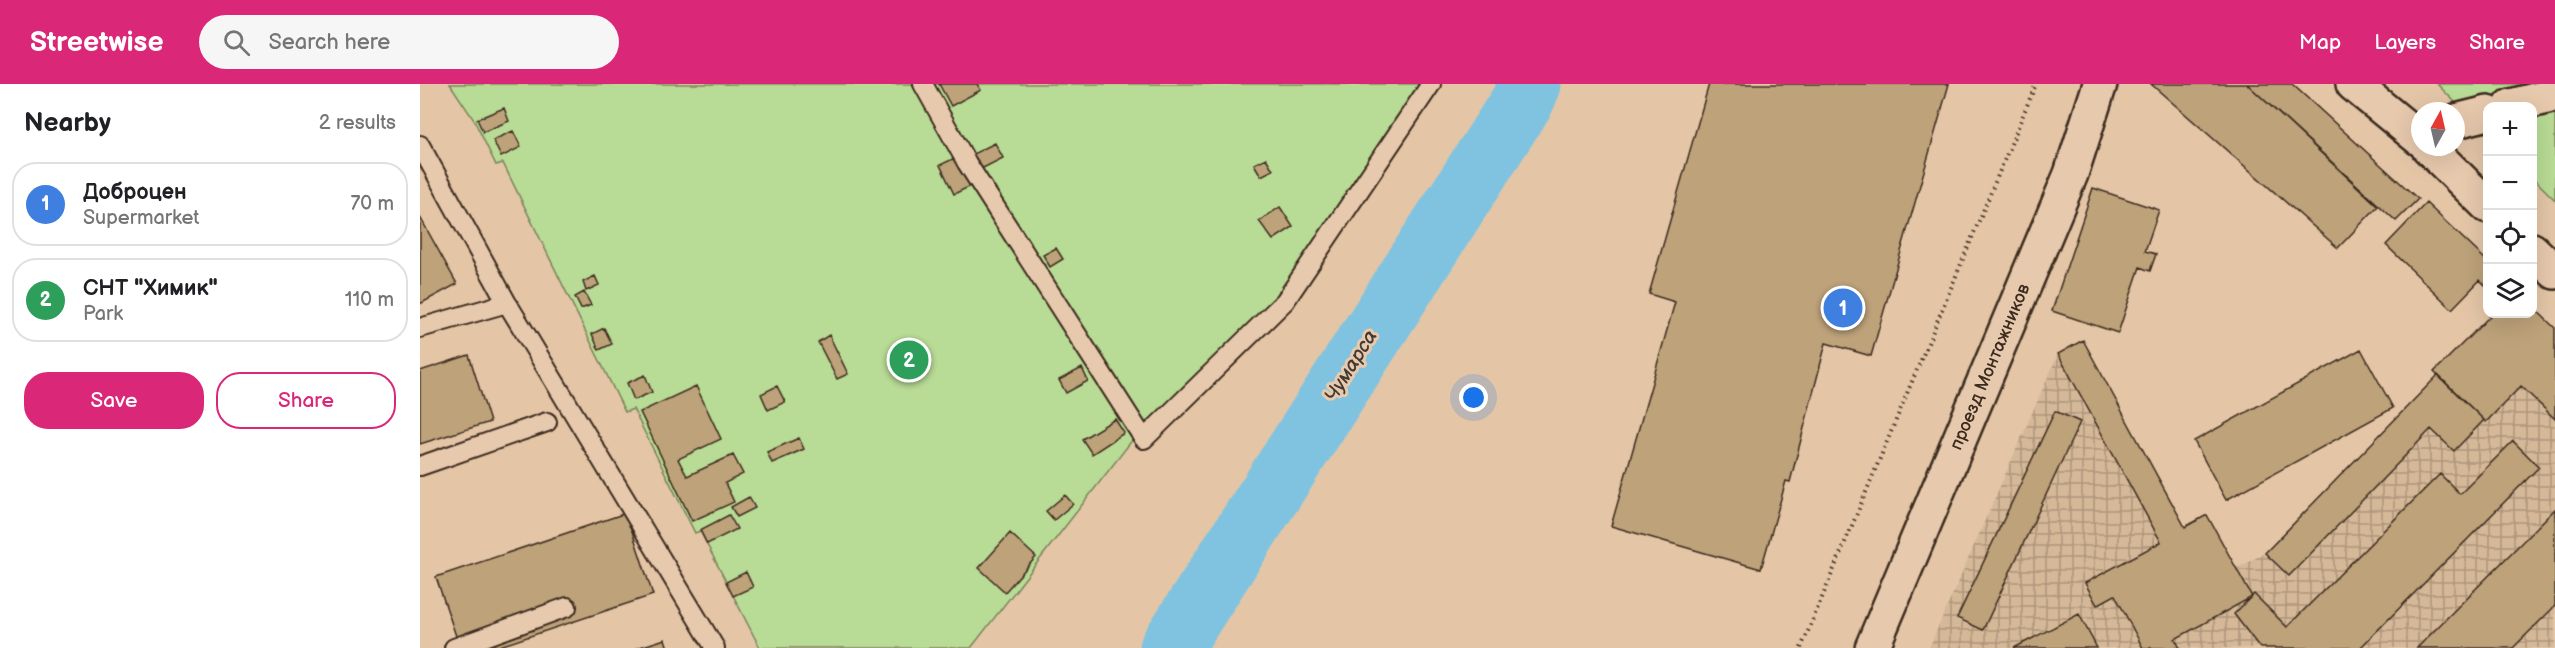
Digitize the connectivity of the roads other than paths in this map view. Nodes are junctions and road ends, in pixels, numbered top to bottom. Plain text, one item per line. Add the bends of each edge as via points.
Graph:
1 (923, 84) edge
2 (1431, 84) edge
3 (2100, 84) edge
4 (2354, 84) edge
5 (2555, 95) edge
6 (2527, 102) edge
7 (2483, 113) edge
8 (2465, 118) edge
9 (2411, 130) edge
10 (420, 145) edge
11 (2438, 156) edge
12 (2483, 202) edge
13 (2537, 255) edge
14 (2555, 272) edge
15 (507, 303) junction
16 (420, 328) edge
17 (547, 422) dead end
18 (420, 466) edge
19 (567, 608) dead end
20 (454, 648) edge
21 (715, 648) edge
22 (1872, 648) edge

1 - 2 lane via 967,162 1144,439 1285,301
3 - 22 main road, проезд Монтажников via 2071,174
4 - 9 main road
5 - 6 main road
7 - 8 main road
10 - 15 lane
11 - 12 main road
13 - 14 main road
15 - 16 lane
15 - 21 lane
17 - 18 lane
19 - 20 lane

